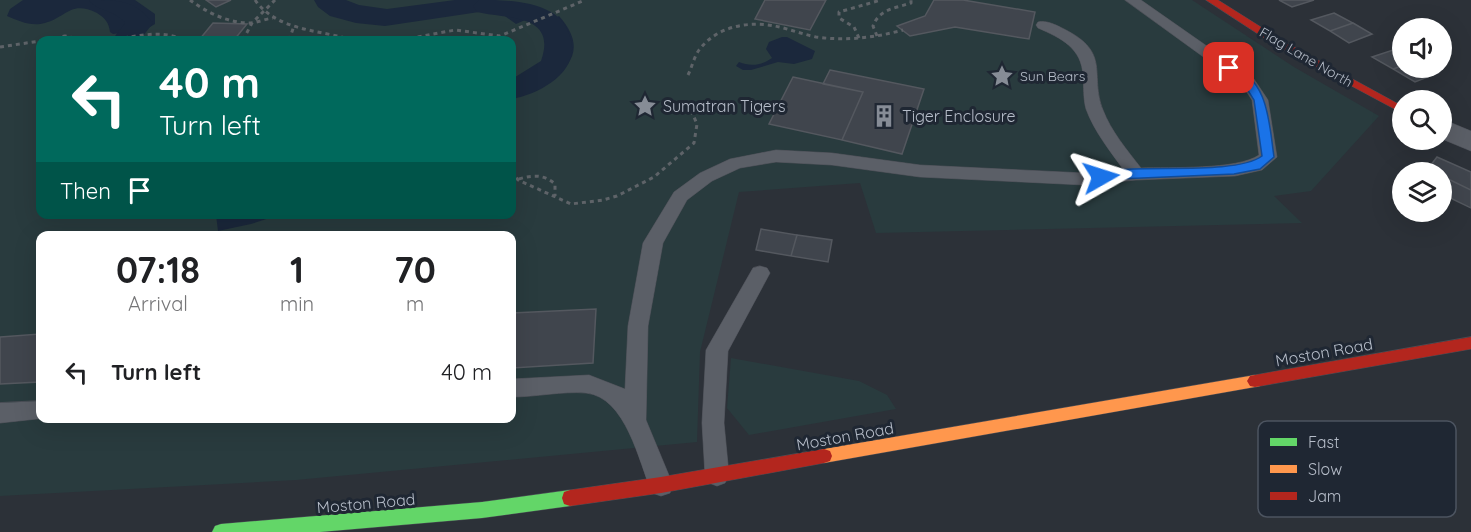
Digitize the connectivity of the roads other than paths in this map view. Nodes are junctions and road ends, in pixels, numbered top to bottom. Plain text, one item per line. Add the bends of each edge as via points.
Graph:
1 (1132, 0) edge
2 (1211, 0) edge
3 (1043, 25) dead end
4 (1392, 105) edge
5 (1452, 133) edge
6 (1471, 142) edge
7 (1136, 174) junction
8 (760, 273) dead end
9 (1471, 343) edge
10 (516, 388) edge
11 (36, 411) edge
12 (0, 413) edge
13 (635, 420) junction
14 (717, 475) junction
15 (661, 485) junction
16 (221, 532) edge

1 - 7 lane via 1248,82 1260,100 1268,157 1256,166 1234,170
2 - 4 main road, Flag Lane North via 1279,43
3 - 7 lane via 1068,36 1084,50 1090,66 1089,92 1097,116
5 - 6 street
7 - 13 lane via 1084,179 920,171 776,156 736,163 706,177 680,196 653,243 638,326
8 - 14 lane via 717,350 713,423
9 - 14 main road, Moston Road
10 - 13 lane via 589,384 618,396
11 - 12 lane
13 - 15 lane
14 - 15 main road, Moston Road
15 - 16 main road, Moston Road via 481,515

